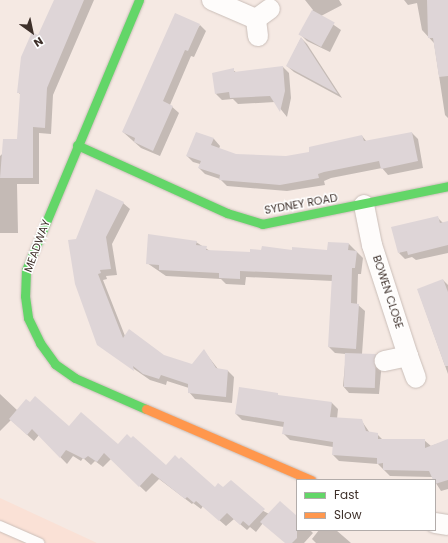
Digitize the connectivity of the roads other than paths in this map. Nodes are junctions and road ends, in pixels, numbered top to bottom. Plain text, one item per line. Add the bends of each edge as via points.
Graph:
1 (138, 0) edge
2 (212, 0) edge
3 (261, 21) dead end
4 (76, 145) junction
5 (448, 186) edge
6 (364, 205) junction
7 (408, 356) junction
8 (385, 361) dead end
9 (416, 378) dead end
10 (309, 479) edge
11 (436, 523) edge
12 (448, 525) edge
13 (0, 526) edge
14 (39, 543) edge

1 - 4 street, MEADWAY
2 - 3 street
4 - 6 street, SYDNEY ROAD via 227,213 262,224
4 - 10 street, MEADWAY via 26,270 25,296 28,318 40,343 55,364 94,388
5 - 6 street, SYDNEY ROAD
6 - 7 street, BOWEN CLOSE via 372,245
7 - 8 street
7 - 9 street, BOWEN CLOSE
11 - 12 street
13 - 14 lane

